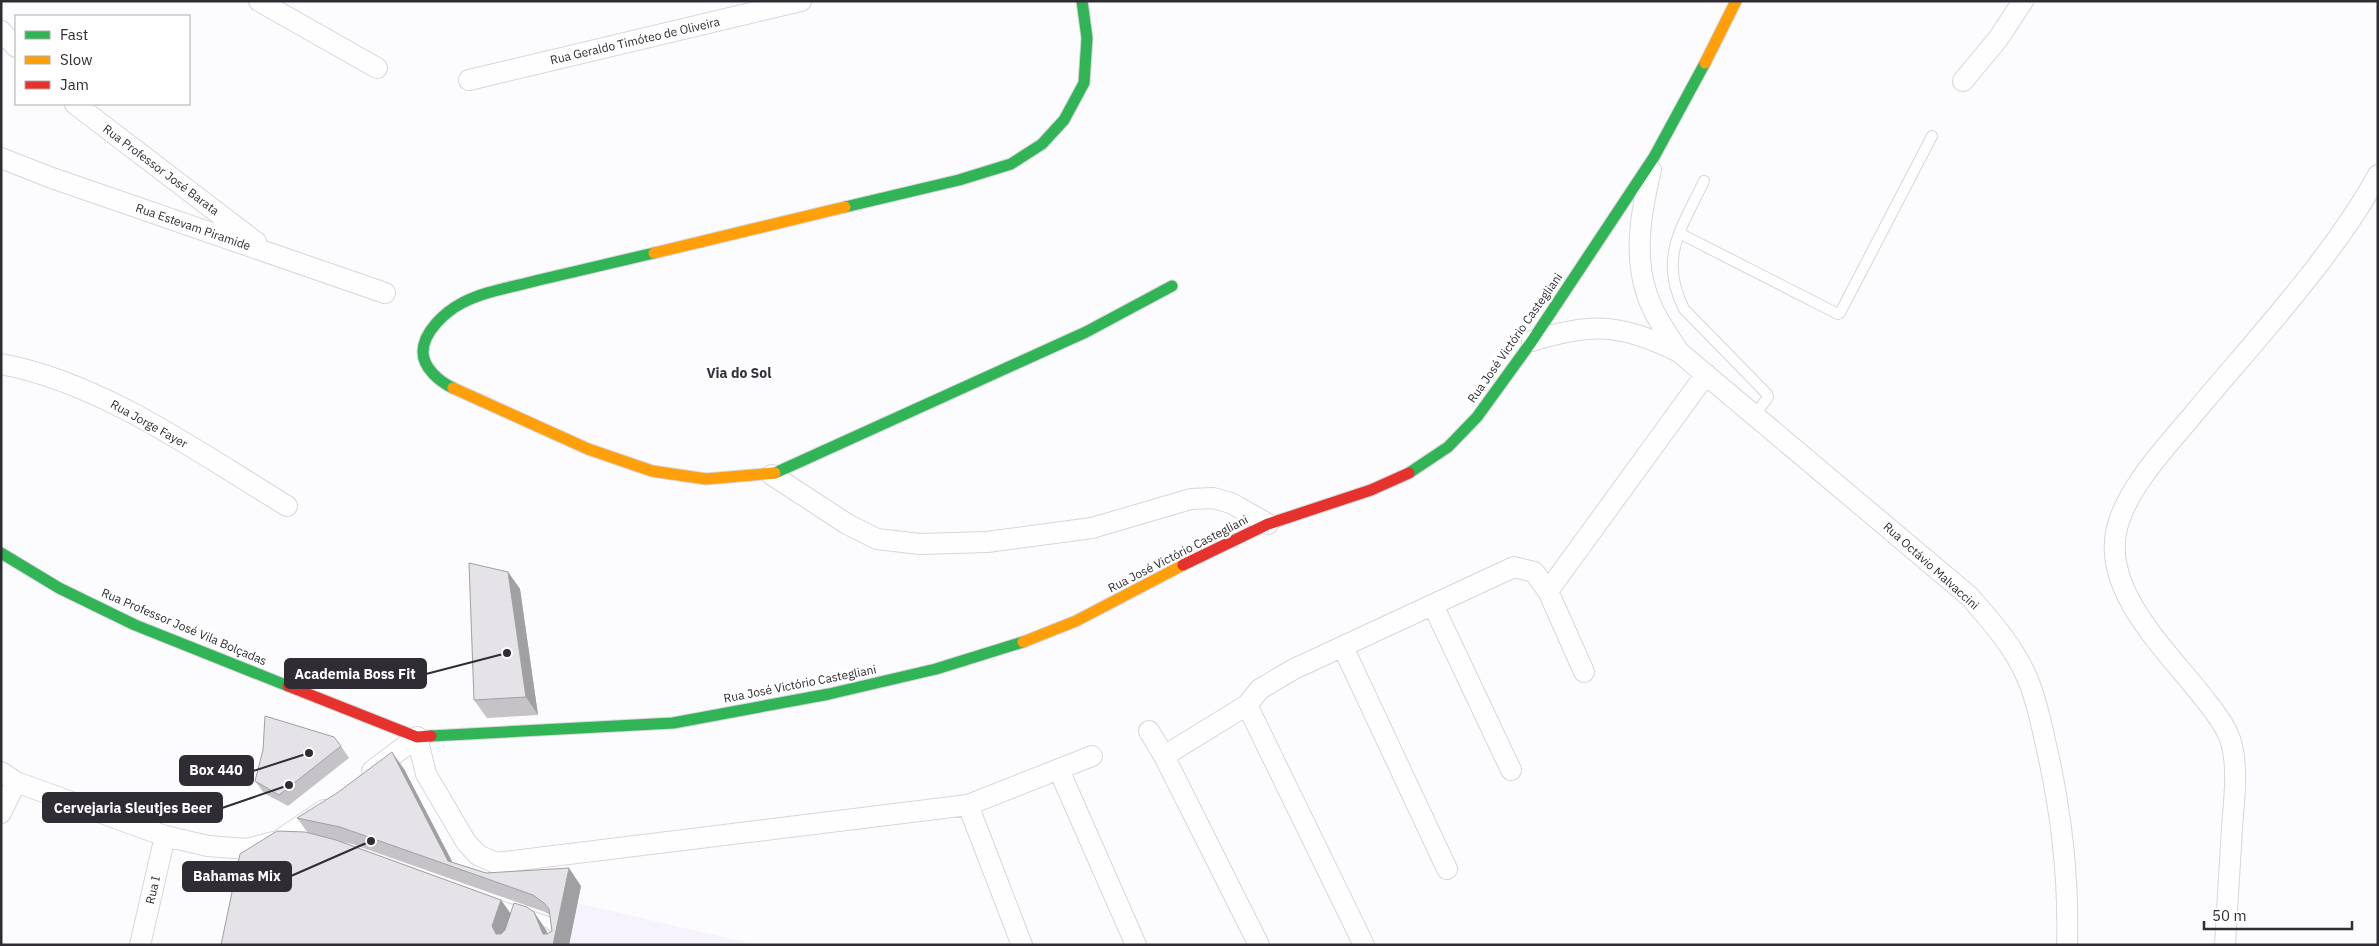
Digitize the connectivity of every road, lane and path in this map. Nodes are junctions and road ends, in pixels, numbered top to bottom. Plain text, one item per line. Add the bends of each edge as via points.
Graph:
1 (259, 1) edge
2 (802, 1) edge
3 (1082, 1) edge
4 (1736, 1) edge
5 (2023, 1) edge
6 (1, 31) edge
7 (15, 46) edge
8 (376, 68) dead end
9 (469, 80) dead end
10 (1963, 81) dead end
11 (76, 105) edge
12 (1932, 136) dead end
13 (1654, 156) junction
14 (1, 158) edge
15 (2378, 175) edge
16 (1704, 181) dead end
17 (1680, 233) junction
18 (272, 254) junction
19 (1172, 286) dead end
20 (385, 293) dead end
21 (1532, 341) junction
22 (1679, 352) junction
23 (1, 364) edge
24 (1706, 374) junction
25 (1755, 415) junction
26 (772, 475) junction
27 (287, 506) dead end
28 (1268, 524) junction
29 (1, 553) edge
30 (1548, 591) junction
31 (1433, 605) junction
32 (1343, 646) junction
33 (1584, 672) dead end
34 (1248, 705) junction
35 (1148, 731) dead end
36 (417, 737) junction
37 (1092, 756) dead end
38 (1164, 756) junction
39 (1059, 770) junction
40 (1511, 770) dead end
41 (8, 777) edge
42 (356, 785) edge
43 (336, 800) edge
44 (968, 805) junction
45 (1, 813) edge
46 (165, 836) junction
47 (278, 841) junction
48 (299, 841) edge
49 (1447, 869) dead end
50 (486, 901) edge
51 (140, 945) edge
52 (558, 945) edge
53 (1022, 945) edge
54 (1136, 945) edge
55 (1259, 945) edge
56 (1364, 945) edge
57 (2067, 945) edge
58 (2225, 945) edge

1 - 8 street
2 - 9 street, Rua Geraldo Timóteo de Oliveira
3 - 26 street via 1088,38 1084,83 1064,120 1042,144 1011,164 959,180 503,289 462,303 439,319 425,340 423,359 432,373 448,386 588,449 652,471 697,478
4 - 13 street, Rua José Victório Castegliani
5 - 10 street via 1998,40
6 - 7 street
11 - 18 street, Rua Professor José Barata
12 - 17 lane via 1838,314
13 - 21 street, Rua José Victório Castegliani
13 - 22 street, Rua Octávio Malvaccini via 1645,196 1640,261 1645,288 1656,316
14 - 18 street, Rua Estevam Piramide
15 - 58 street via 2364,201 2314,269 2131,494 2117,528 2115,562 2125,592 2146,626 2217,716 2230,738 2234,794
16 - 17 lane
17 - 25 lane via 1672,255 1676,293 1684,309 1767,394
18 - 20 street, Rua Estevam Piramide
19 - 26 street via 1086,332
21 - 22 street, Rua Octávio Malvaccini via 1573,330 1606,328 1626,330
21 - 28 street, Rua José Victório Castegliani via 1477,417 1448,447 1419,467 1371,490
22 - 24 street, Rua Octávio Malvaccini
23 - 27 street, Rua Jorge Fayer via 25,368 75,385 137,416
24 - 25 street, Rua Octávio Malvaccini
24 - 30 street
25 - 57 street, Rua Octávio Malvaccini via 1970,596 2003,635 2028,679 2053,775 2064,857
26 - 28 street via 847,524 877,539 920,544 987,542 1092,528 1191,499 1213,498 1231,503
28 - 36 street, Rua José Victório Castegliani via 1076,621 1010,647 936,669 830,694 673,723
29 - 36 street, Rua Professor José Vila Bolçadas via 59,588 135,625
30 - 31 street via 1534,572 1514,567
30 - 33 street
31 - 32 street
31 - 40 street
32 - 34 street via 1260,689
32 - 49 street
34 - 38 street
34 - 56 street
35 - 38 street
36 - 42 street
36 - 44 street via 426,774 466,842 478,855 496,862
37 - 39 street
38 - 55 street
39 - 44 street
39 - 54 street
41 - 45 street
41 - 46 street
43 - 47 street
44 - 53 street
46 - 47 street via 208,846 247,850
46 - 51 street, Rua I
47 - 48 lane
50 - 52 lane via 520,917 548,922 555,928

